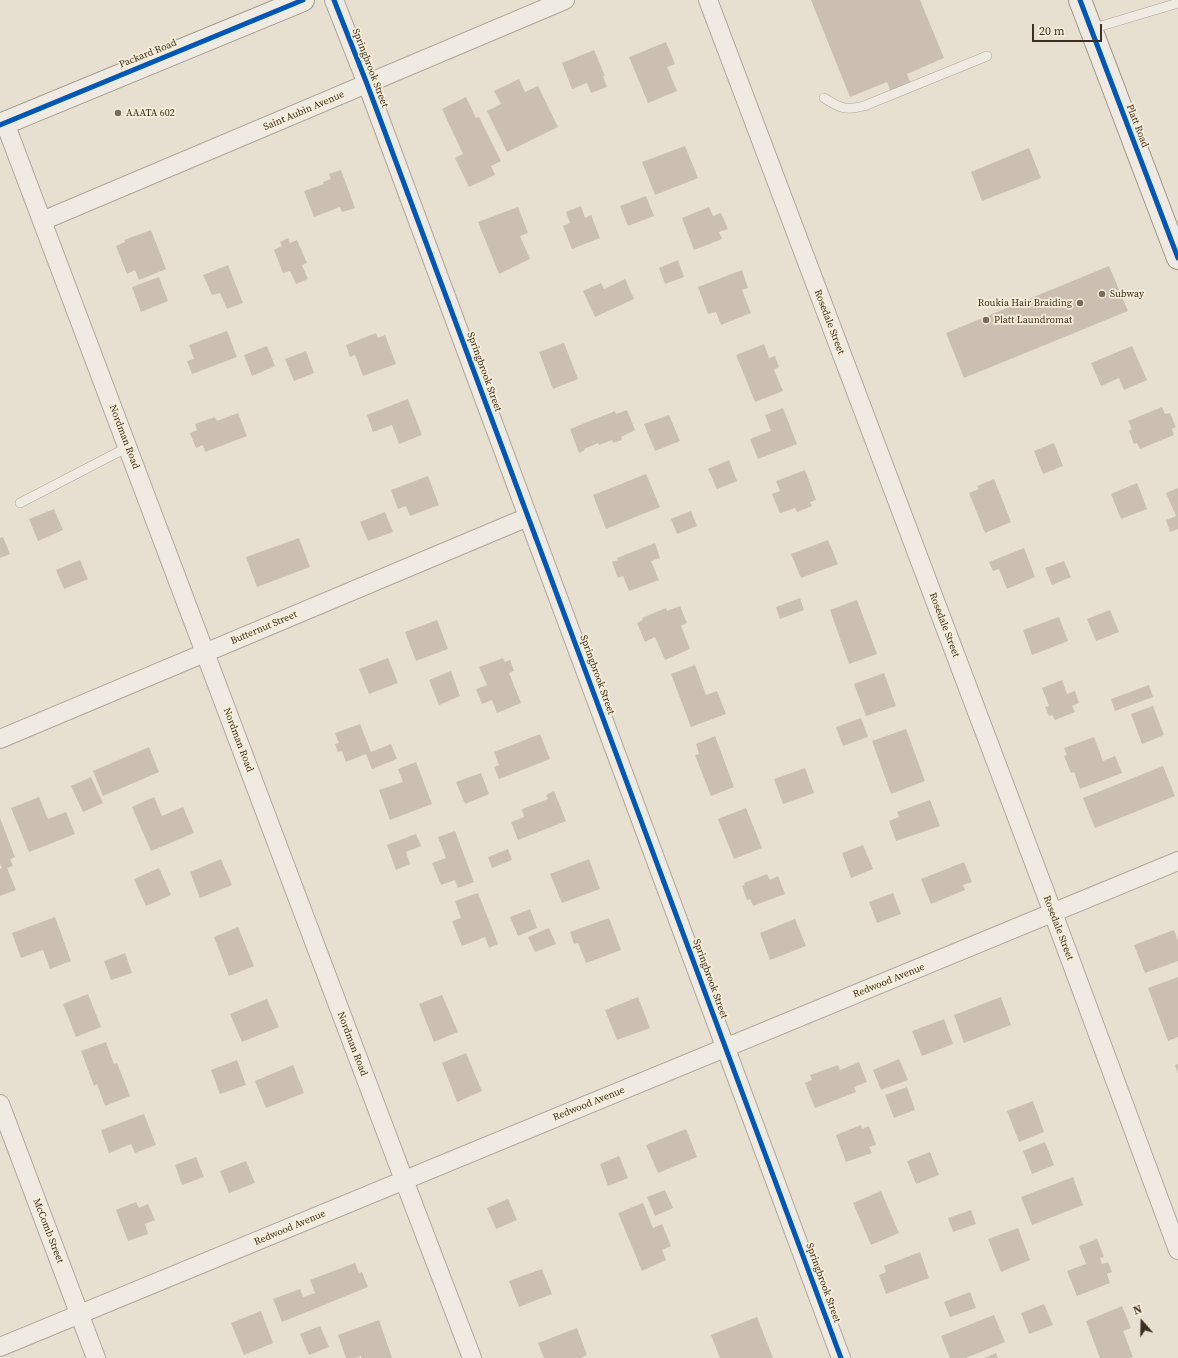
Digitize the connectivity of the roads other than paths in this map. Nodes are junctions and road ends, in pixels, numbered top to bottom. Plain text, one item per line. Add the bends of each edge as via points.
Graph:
1 (304, 0) edge
2 (334, 0) edge
3 (565, 0) edge
4 (708, 0) edge
5 (1080, 0) edge
6 (1178, 3) edge
7 (1091, 29) junction
8 (987, 56) dead end
9 (367, 84) junction
10 (824, 98) dead end
11 (2, 124) edge
12 (42, 221) junction
13 (1176, 247) edge
14 (128, 448) junction
15 (20, 503) dead end
16 (528, 517) junction
17 (206, 653) junction
18 (0, 739) edge
19 (1178, 861) edge
20 (1053, 913) junction
21 (726, 1047) junction
22 (0, 1104) edge
23 (404, 1180) junction
24 (1178, 1250) edge
25 (79, 1315) junction
26 (0, 1347) edge
27 (96, 1358) edge
28 (472, 1358) edge
29 (841, 1358) edge

1 - 11 main road, Packard Road
2 - 9 street, Springbrook Street
3 - 9 street, Saint Aubin Avenue
4 - 20 street, Rosedale Street
5 - 7 main road, Platt Road
6 - 7 lane
7 - 13 main road, Platt Road
8 - 10 lane via 864,106 842,108
9 - 12 street, Saint Aubin Avenue
9 - 16 street, Springbrook Street
11 - 12 street, Nordman Road
12 - 14 street, Nordman Road
14 - 15 lane
14 - 17 street, Nordman Road
16 - 17 street, Butternut Street
16 - 21 street, Springbrook Street
17 - 18 street, Butternut Street
17 - 23 street, Nordman Road
19 - 20 street, Redwood Avenue
20 - 21 street, Redwood Avenue
20 - 24 street, Rosedale Street
21 - 23 street, Redwood Avenue
21 - 29 street, Springbrook Street
22 - 25 street, McComb Street
23 - 25 street, Redwood Avenue
23 - 28 street, Nordman Road
25 - 26 street, Redwood Avenue
25 - 27 street, McComb Street

